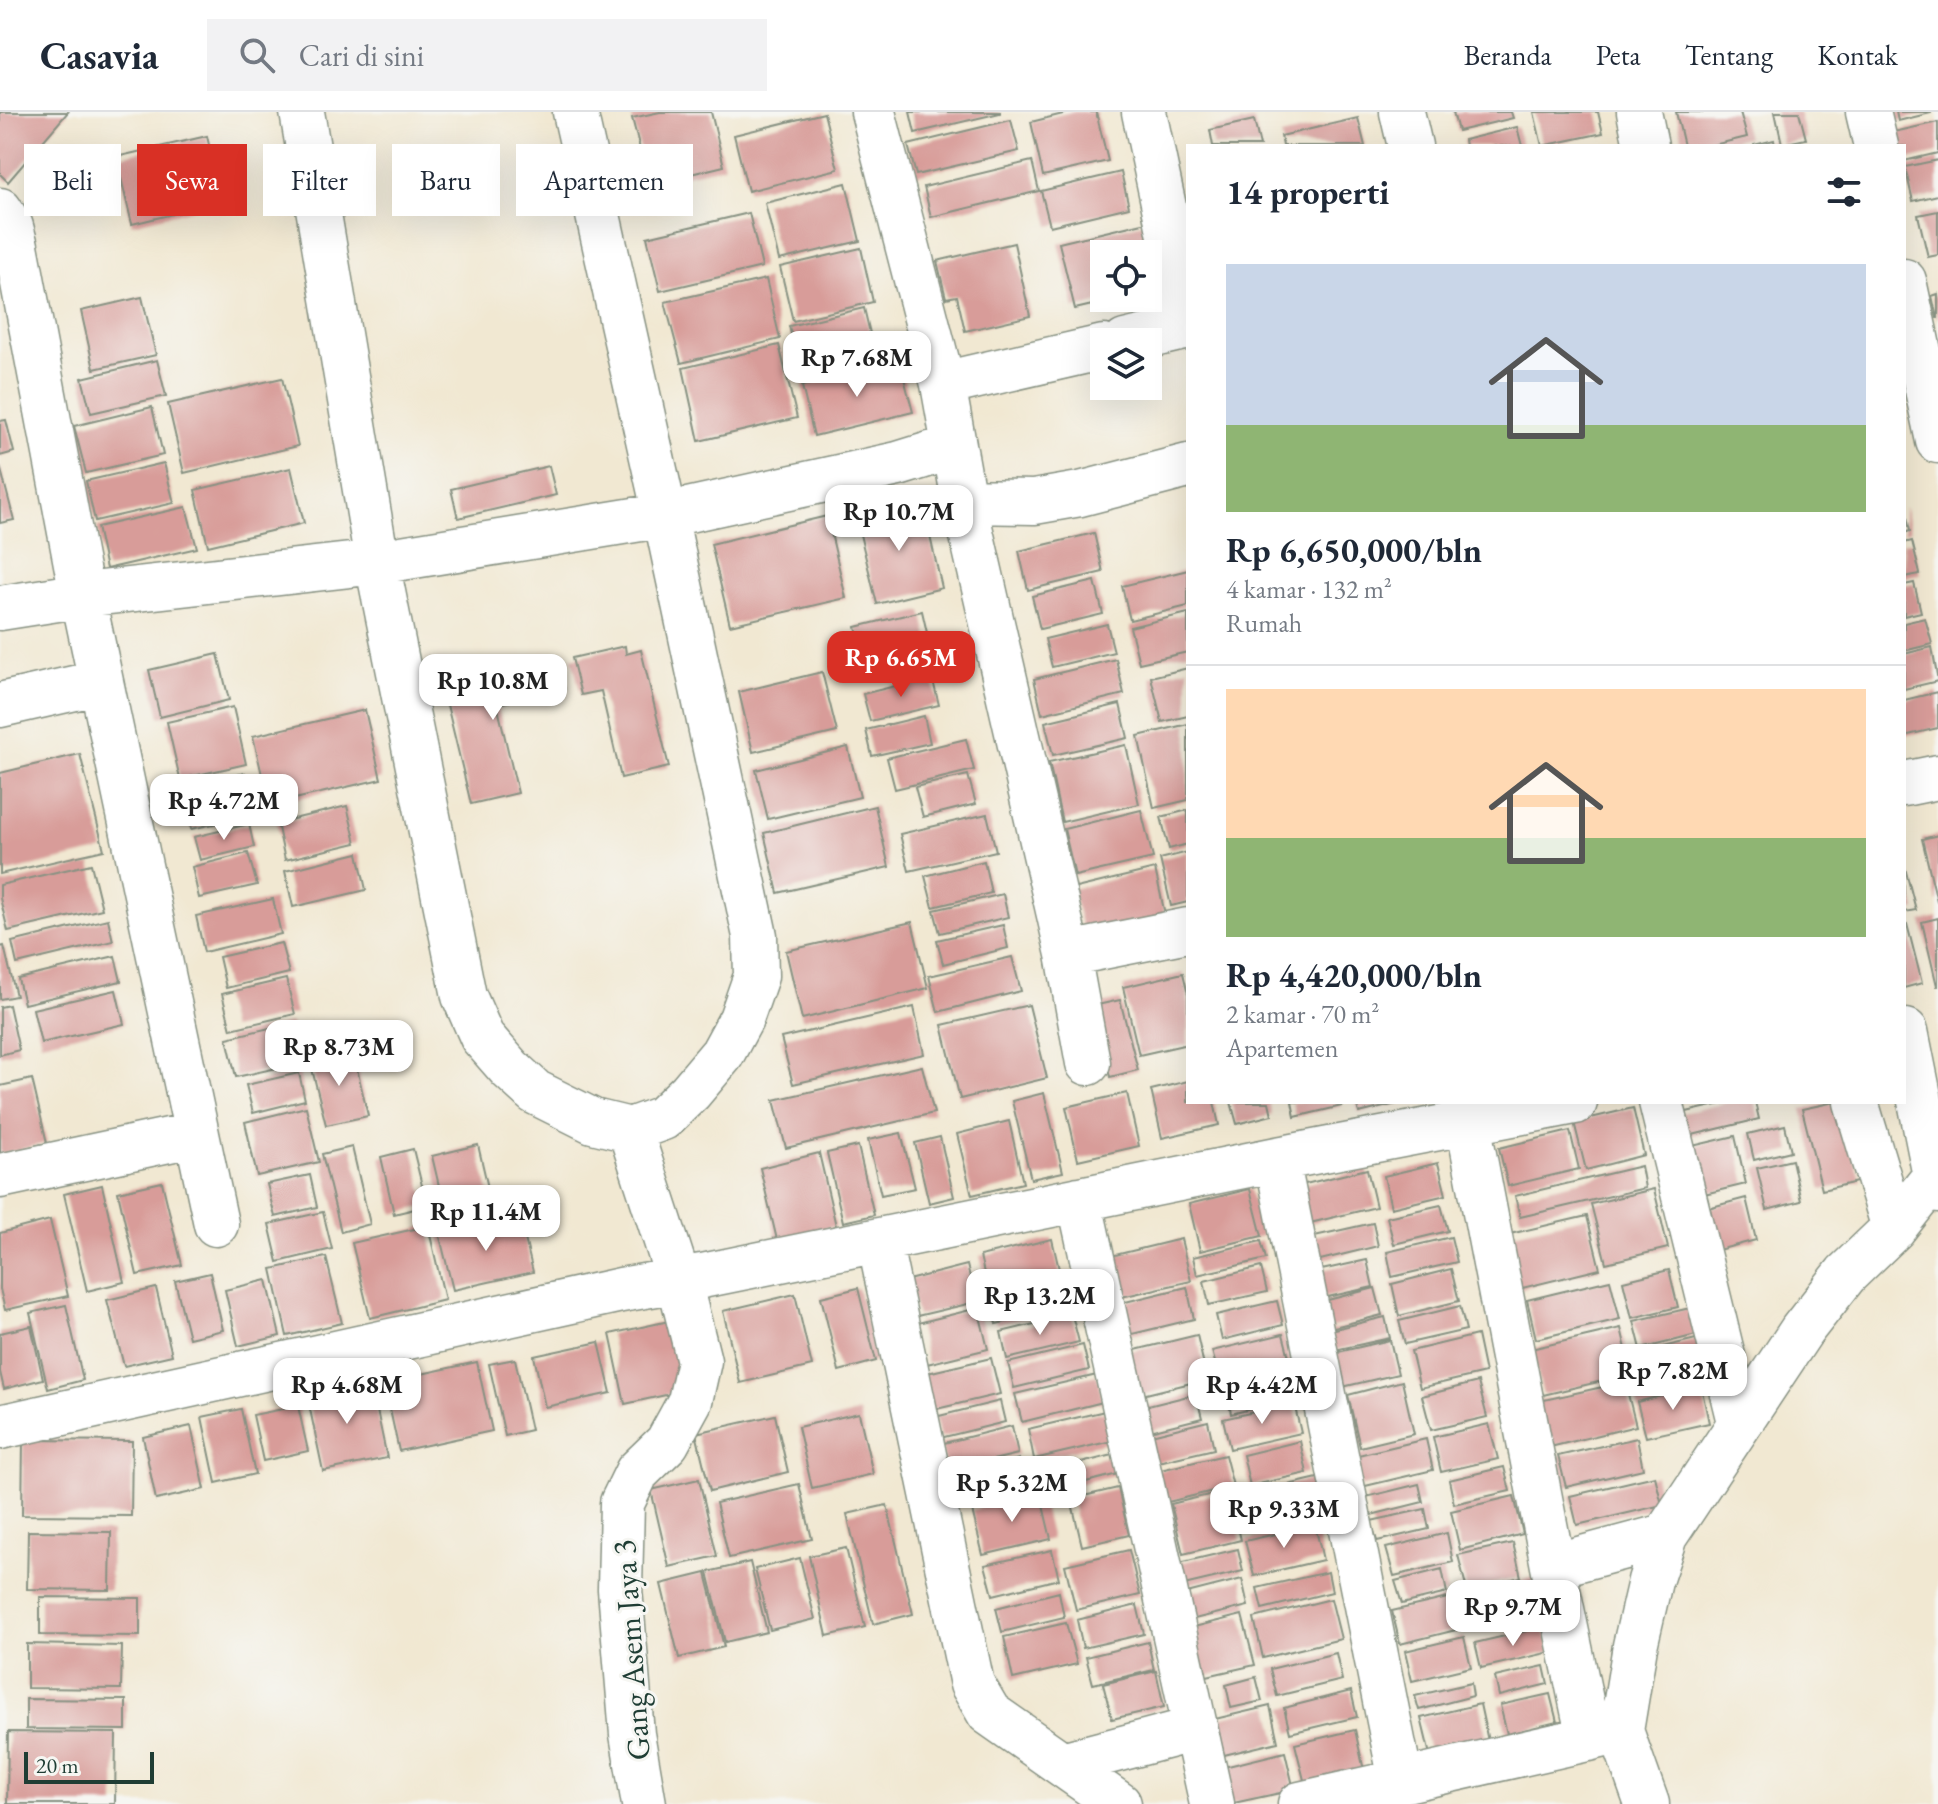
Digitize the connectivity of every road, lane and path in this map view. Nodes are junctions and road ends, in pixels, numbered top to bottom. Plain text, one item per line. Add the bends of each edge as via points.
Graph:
1 (302, 112) edge
2 (575, 112) edge
3 (873, 112) edge
4 (1144, 112) edge
5 (1402, 112) edge
6 (1639, 112) edge
7 (1868, 112) edge
8 (1410, 144) edge
9 (1646, 144) edge
10 (1876, 144) edge
11 (0, 210) edge
12 (1938, 268) edge
13 (1906, 274) edge
14 (1906, 290) edge
15 (1186, 312) edge
16 (1186, 327) edge
17 (1162, 333) edge
18 (1090, 350) edge
19 (943, 384) junction
20 (1938, 441) edge
21 (953, 447) junction
22 (1186, 467) edge
23 (964, 501) junction
24 (665, 515) junction
25 (377, 562) junction
26 (83, 595) junction
27 (0, 608) edge
28 (101, 682) junction
29 (0, 705) edge
30 (1938, 777) edge
31 (1906, 784) edge
32 (1186, 930) edge
33 (1068, 954) junction
34 (1916, 1029) edge
35 (1088, 1063) dead end
36 (1565, 1104) edge
37 (1661, 1104) edge
38 (1857, 1104) edge
39 (1468, 1123) junction
40 (630, 1130) junction
41 (197, 1134) junction
42 (1277, 1159) junction
43 (0, 1176) edge
44 (1936, 1184) edge
45 (1079, 1199) junction
46 (216, 1224) dead end
47 (1894, 1228) junction
48 (879, 1240) junction
49 (679, 1281) junction
50 (1739, 1422) junction
51 (0, 1427) edge
52 (1665, 1536) junction
53 (1553, 1566) junction
54 (1195, 1729) junction
55 (1605, 1735) junction
56 (1062, 1764) junction
57 (1401, 1781) junction
58 (644, 1804) edge
59 (1119, 1804) edge
60 (1212, 1804) edge
61 (1300, 1804) edge
62 (1647, 1804) edge

1 - 25 street
2 - 24 street
3 - 19 street
4 - 15 street
5 - 8 street
6 - 9 street
7 - 10 street
11 - 26 street via 16,246
12 - 13 street
14 - 20 street
16 - 17 street
18 - 19 street
19 - 21 street
21 - 23 street
21 - 24 street
22 - 23 street via 1034,502
23 - 33 street
24 - 25 street
24 - 40 street via 755,936 756,976 722,1054 663,1118
25 - 26 street
25 - 40 street via 464,996 482,1037 535,1092 593,1121
26 - 27 street
26 - 28 street
28 - 29 street
28 - 41 street
30 - 31 street
32 - 33 street
33 - 35 street
34 - 44 street
36 - 39 street
37 - 50 street
38 - 47 street
39 - 42 street
39 - 53 street
40 - 49 street, Gang Asem Jaya 3
41 - 43 street
41 - 46 street
42 - 45 street
42 - 57 street
44 - 47 street
45 - 48 street
45 - 54 street
47 - 50 street via 1846,1274
48 - 49 street
48 - 56 street via 972,1684 989,1713
49 - 51 street
49 - 58 street, Gang Asem Jaya 3 via 699,1361 690,1401 667,1443 637,1472 622,1503 620,1589 632,1734
50 - 52 street
52 - 53 street
52 - 55 street
53 - 55 street
54 - 56 street
54 - 60 street
55 - 57 street
55 - 62 street
56 - 59 street
57 - 61 street

